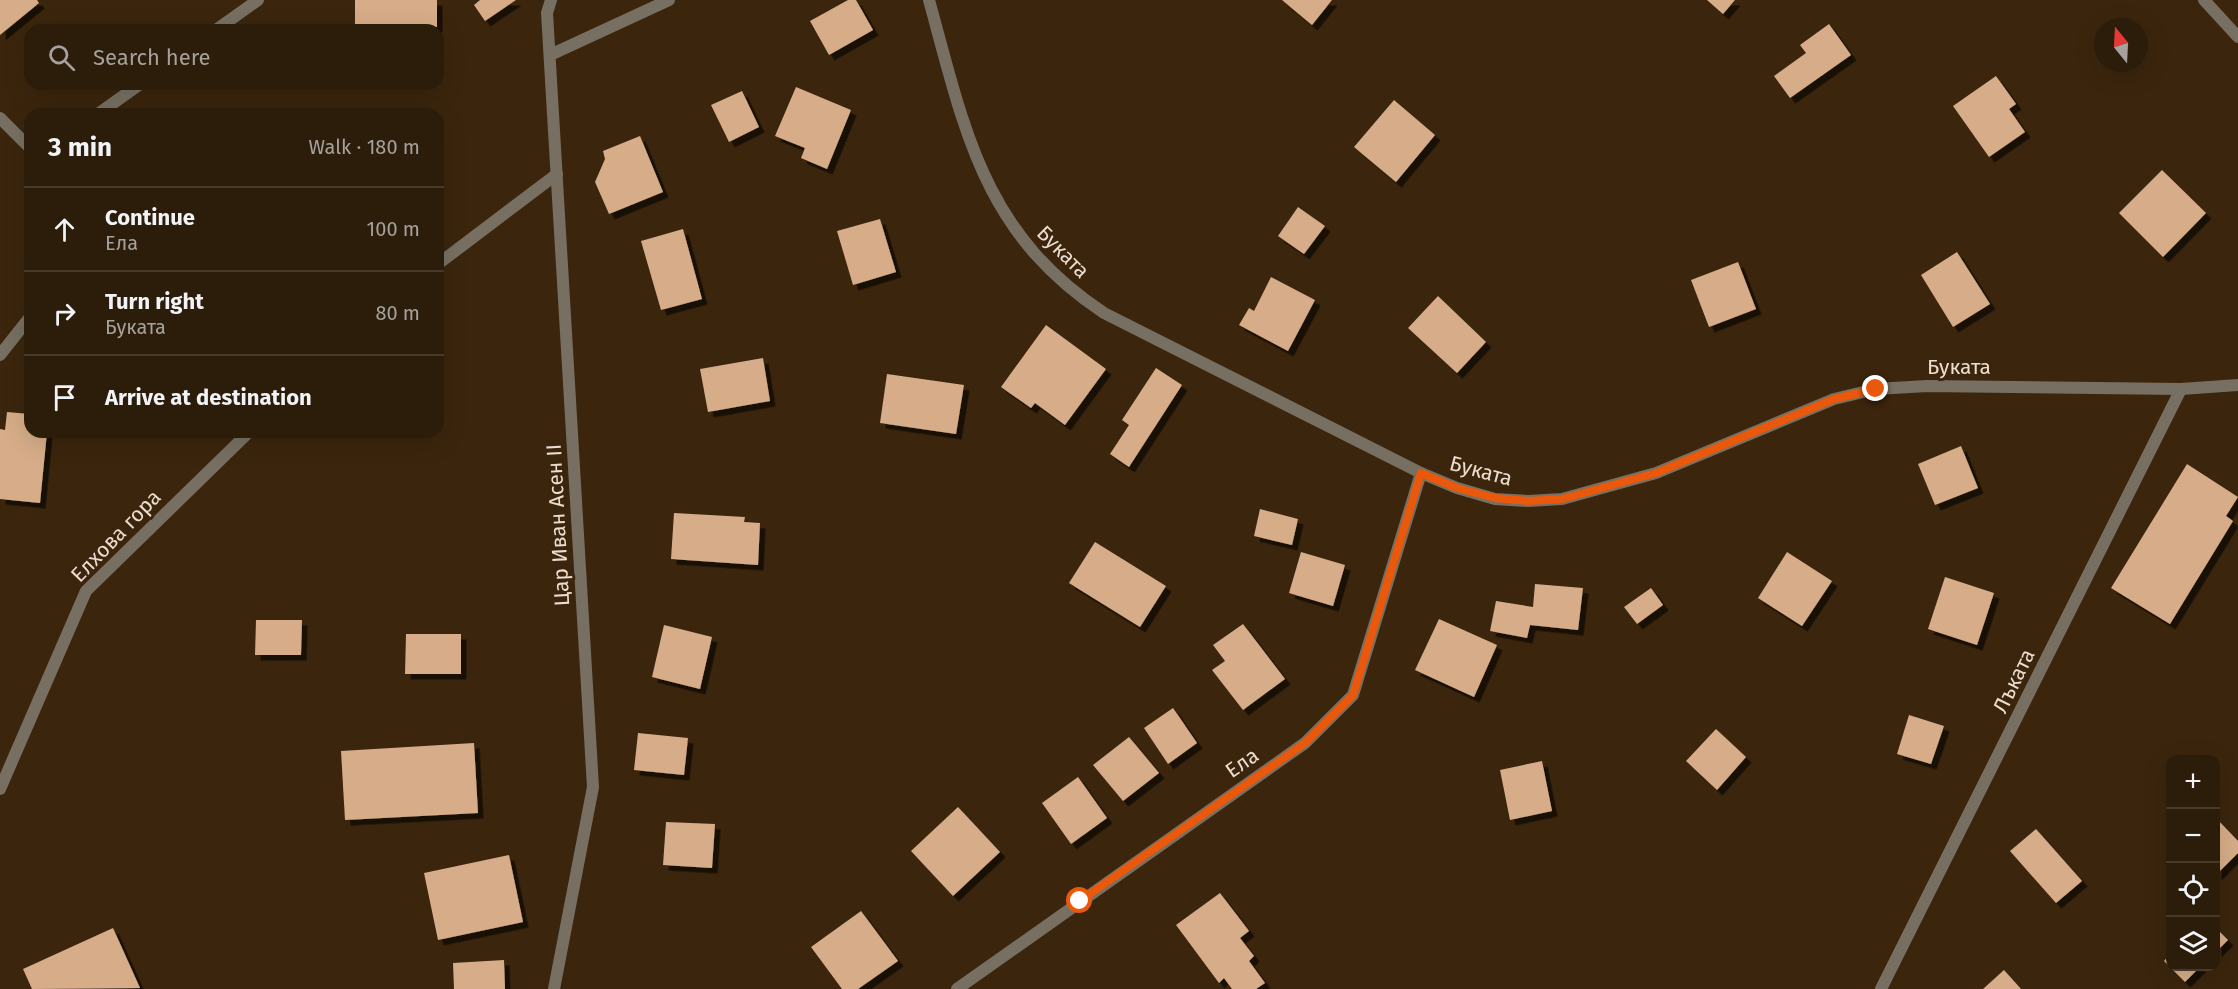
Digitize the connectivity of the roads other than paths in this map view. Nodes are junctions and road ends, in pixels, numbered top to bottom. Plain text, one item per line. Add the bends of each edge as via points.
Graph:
1 (258, 0) edge
2 (551, 0) edge
3 (669, 0) edge
4 (929, 0) edge
5 (2204, 0) edge
6 (224, 24) edge
7 (2238, 38) edge
8 (549, 55) junction
9 (132, 90) edge
10 (106, 108) edge
11 (0, 118) edge
12 (24, 142) edge
13 (557, 174) junction
14 (444, 259) edge
15 (24, 325) edge
16 (0, 355) edge
17 (2238, 385) edge
18 (2181, 389) junction
19 (243, 438) edge
20 (1421, 473) junction
21 (0, 789) edge
22 (554, 989) edge
23 (957, 989) edge
24 (1881, 989) edge

1 - 6 street
2 - 8 street, Цар Иван Асен II via 547,13
3 - 8 street
4 - 20 street, Буката via 965,131 986,180 1009,223 1045,267 1072,292 1104,313
5 - 7 street
8 - 13 street, Цар Иван Асен II
9 - 10 street
11 - 12 street
13 - 14 street
13 - 22 street, Цар Иван Асен II via 593,787
15 - 16 street
17 - 18 street, Буката
18 - 20 street, Буката via 1927,386 1876,389 1834,399 1656,473 1562,499 1495,498
18 - 24 street, Лъката
19 - 21 street, Елхова гора via 86,591
20 - 23 street, Ела via 1353,695 1305,743

